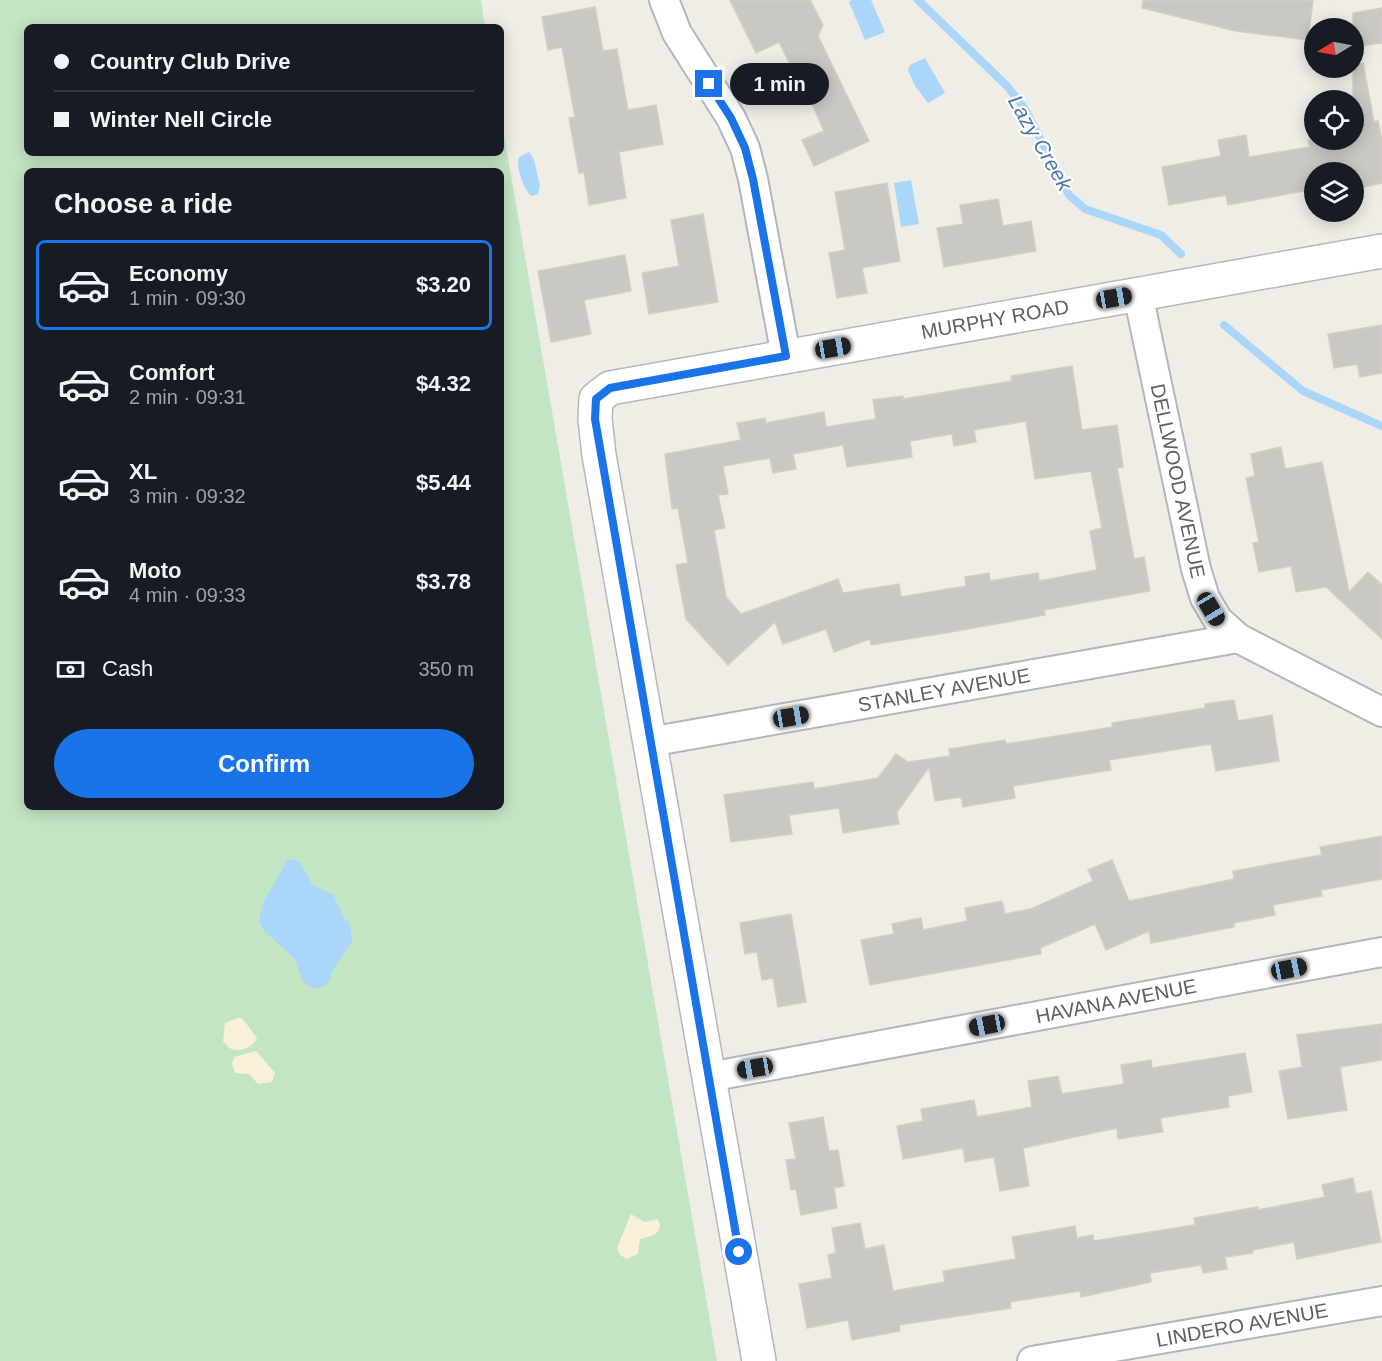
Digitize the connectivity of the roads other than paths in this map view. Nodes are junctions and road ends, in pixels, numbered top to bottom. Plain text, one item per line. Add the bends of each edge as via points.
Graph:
1 (664, 0) edge
2 (1382, 251) edge
3 (1138, 294) junction
4 (786, 356) junction
5 (1238, 638) junction
6 (1382, 712) edge
7 (650, 742) junction
8 (1382, 952) edge
9 (709, 1077) junction
10 (1382, 1301) edge
11 (759, 1361) edge
12 (1032, 1361) edge

1 - 4 street via 677,33 731,118 745,148
2 - 3 street, MURPHY ROAD
3 - 4 street, MURPHY ROAD
3 - 5 street, DELLWOOD AVENUE via 1196,569 1205,598 1218,620
4 - 7 street, MURPHY ROAD via 610,388 596,399 599,455
5 - 6 street, DELLWOOD AVENUE
5 - 7 street, STANLEY AVENUE
7 - 9 street
8 - 9 street, HAVANA AVENUE
9 - 11 street
10 - 12 street, LINDERO AVENUE

